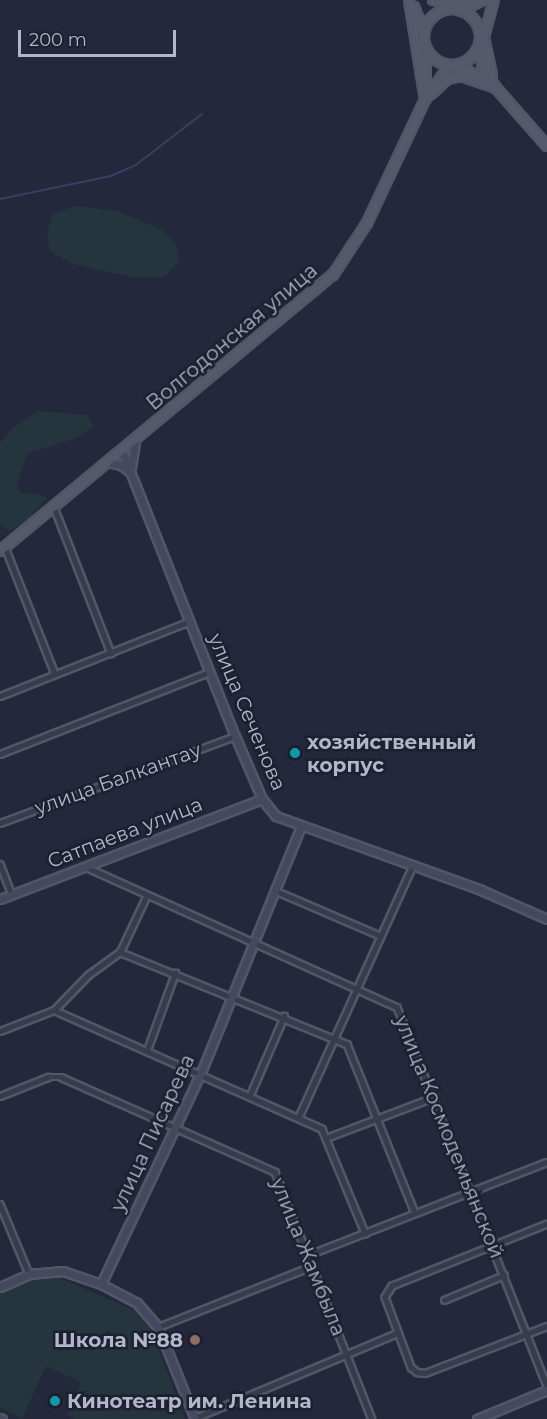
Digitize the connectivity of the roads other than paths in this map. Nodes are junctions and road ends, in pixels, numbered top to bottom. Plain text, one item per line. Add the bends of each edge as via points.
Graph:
1 (410, 0) edge
2 (424, 0) edge
3 (433, 0) edge
4 (471, 0) edge
5 (483, 0) edge
6 (493, 0) edge
7 (445, 10) junction
8 (461, 11) junction
9 (424, 32) junction
10 (479, 32) junction
11 (479, 43) junction
12 (426, 48) junction
13 (454, 65) junction
14 (496, 88) junction
15 (425, 100) junction
16 (547, 146) edge
17 (136, 438) junction
18 (122, 451) junction
19 (107, 462) junction
20 (131, 473) junction
21 (54, 507) junction
22 (2, 549) edge
23 (191, 621) junction
24 (111, 652) junction
25 (212, 671) junction
26 (55, 674) junction
27 (0, 696) edge
28 (236, 736) junction
29 (0, 754) edge
30 (262, 799) junction
31 (0, 823) edge
32 (301, 826) junction
33 (0, 864) edge
34 (413, 865) junction
35 (84, 866) junction
36 (274, 890) junction
37 (12, 895) junction
38 (146, 897) junction
39 (0, 899) edge
40 (547, 919) edge
41 (381, 936) junction
42 (252, 944) junction
43 (120, 952) junction
44 (175, 973) junction
45 (358, 988) junction
46 (231, 995) junction
47 (54, 1010) junction
48 (284, 1017) junction
49 (0, 1031) edge
50 (333, 1037) junction
51 (147, 1050) junction
52 (200, 1075) junction
53 (250, 1095) junction
54 (0, 1096) edge
55 (434, 1097) junction
56 (299, 1116) junction
57 (379, 1119) junction
58 (177, 1125) junction
59 (326, 1138) junction
60 (547, 1162) edge
61 (471, 1193) junction
62 (0, 1204) edge
63 (415, 1213) junction
64 (547, 1224) edge
65 (365, 1233) junction
66 (492, 1246) junction
67 (308, 1255) junction
68 (312, 1266) junction
69 (29, 1274) junction
70 (504, 1275) junction
71 (101, 1284) junction
72 (0, 1287) edge
73 (444, 1300) dead end
74 (547, 1326) edge
75 (158, 1327) junction
76 (398, 1333) junction
77 (528, 1334) junction
78 (347, 1355) junction
79 (547, 1387) edge
80 (195, 1418) edge
81 (372, 1419) edge
82 (477, 1419) edge

1 - 9 main road
1 - 15 main road
2 - 7 main road
3 - 4 main road via 457,4
5 - 8 main road
6 - 10 main road
6 - 14 main road via 484,37
7 - 8 main road
7 - 9 main road via 432,18
8 - 10 main road via 473,19
9 - 12 main road
10 - 11 main road
11 - 13 main road via 472,57
11 - 14 main road via 482,64
12 - 13 main road via 431,57
12 - 15 main road
13 - 14 main road
13 - 15 main road
14 - 15 main road via 461,76 447,79
14 - 16 main road
15 - 17 main road, Волгодонская улица via 367,223 333,275
17 - 18 main road, Волгодонская улица
17 - 20 street via 131,450
18 - 19 main road, Волгодонская улица
18 - 20 street, улица Сеченова
19 - 20 street via 121,465
19 - 21 main road, Волгодонская улица
20 - 23 street, улица Сеченова
21 - 22 main road, Волгодонская улица
21 - 24 street
22 - 26 street
23 - 24 street
23 - 25 street, улица Сеченова
24 - 26 street
25 - 28 street, улица Сеченова
25 - 29 street
26 - 27 street
28 - 30 street, улица Сеченова
28 - 31 street, улица Балкантау
30 - 32 street, улица Сеченова via 276,816
30 - 35 street, Сатпаева улица
32 - 34 street, улица Сеченова
32 - 36 street, улица Писарева
33 - 37 street
34 - 40 street, улица Сеченова
34 - 41 street
35 - 37 street, Сатпаева улица
35 - 38 street, улица Космодемьянской
36 - 41 street
36 - 42 street, улица Писарева
37 - 39 street, Сатпаева улица
38 - 42 street, улица Космодемьянской
38 - 43 street
41 - 45 street
42 - 45 street, улица Космодемьянской
42 - 46 street, улица Писарева
43 - 44 street
43 - 47 street via 88,975
44 - 46 street
44 - 51 street
45 - 50 street
45 - 55 street, улица Космодемьянской via 401,1012
46 - 48 street
46 - 52 street, улица Писарева
47 - 49 street
47 - 51 street
48 - 50 street
48 - 53 street
50 - 56 street
50 - 57 street via 347,1044
51 - 52 street
52 - 53 street
52 - 58 street, улица Писарева
53 - 56 street
54 - 58 street, улица Жамбыла via 48,1077 61,1077
55 - 57 street
55 - 61 street, улица Космодемьянской
56 - 59 street via 322,1129
57 - 59 street
57 - 63 street
58 - 67 street, улица Жамбыла via 275,1172
58 - 71 street, улица Писарева
59 - 65 street
60 - 61 street
61 - 63 street
61 - 66 street, улица Космодемьянской
62 - 69 street
63 - 65 street
64 - 66 street
65 - 67 street
66 - 70 street, улица Космодемьянской
66 - 76 street via 388,1288 386,1302
67 - 68 street, улица Жамбыла
68 - 75 street
68 - 78 street, улица Жамбыла
69 - 71 street via 63,1271
69 - 72 street
70 - 73 street
70 - 77 street, улица Космодемьянской
71 - 75 street via 145,1309
74 - 77 street
75 - 80 street
76 - 77 street via 411,1367 421,1373
76 - 78 street
77 - 79 street, улица Космодемьянской
78 - 80 street
78 - 81 street, улица Жамбыла
79 - 82 street

